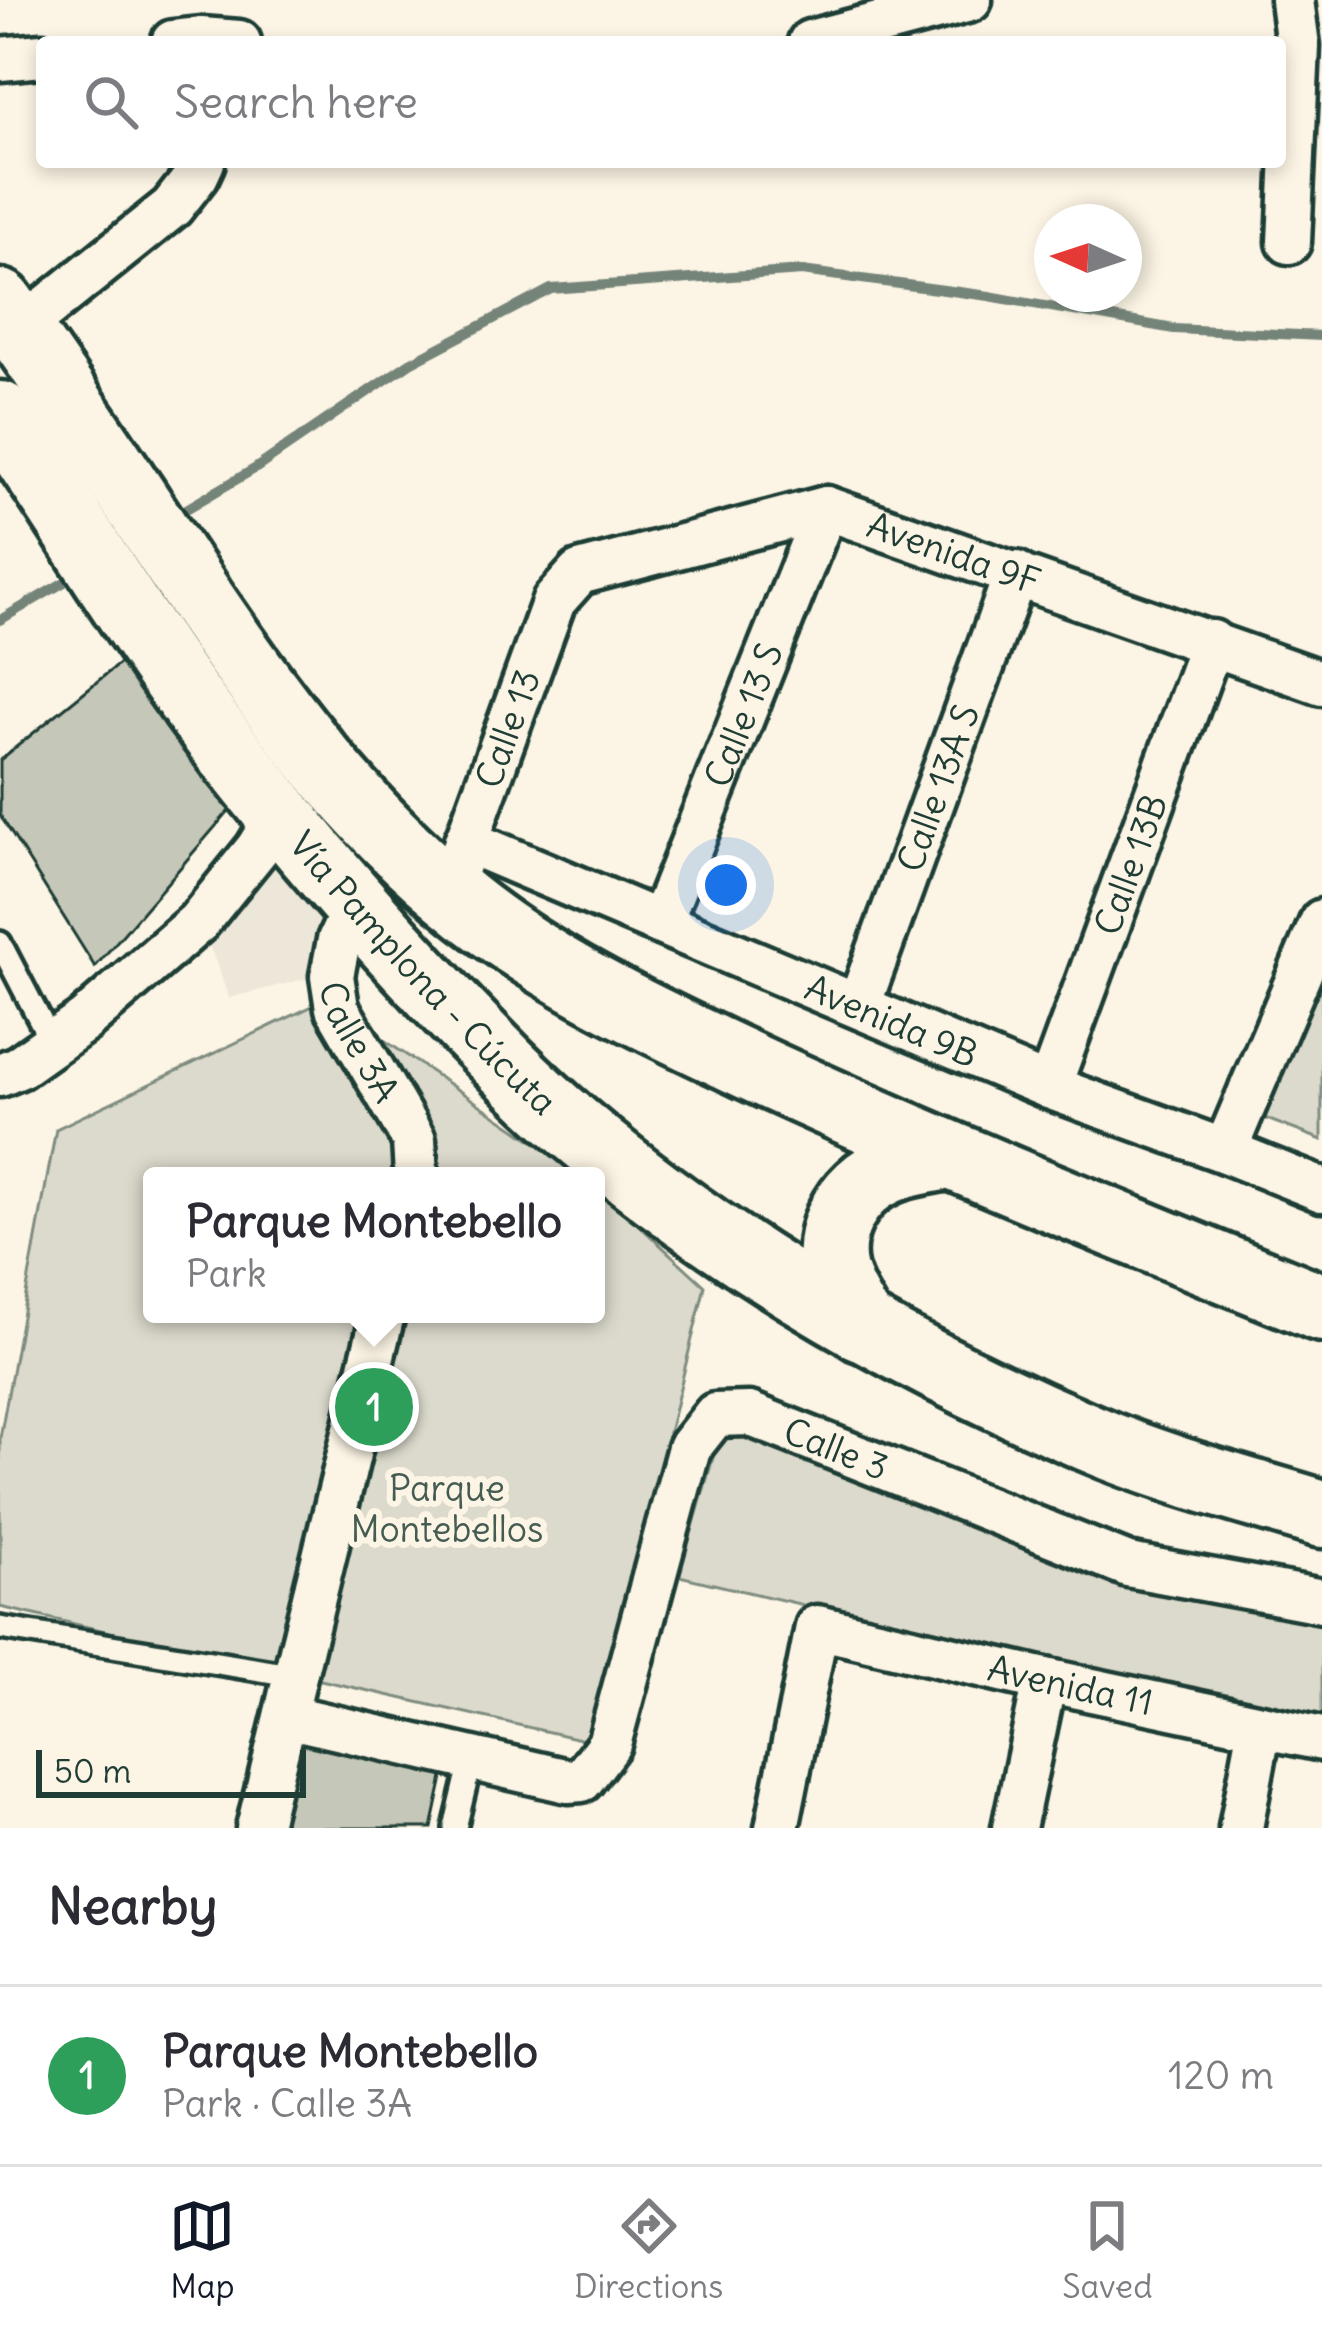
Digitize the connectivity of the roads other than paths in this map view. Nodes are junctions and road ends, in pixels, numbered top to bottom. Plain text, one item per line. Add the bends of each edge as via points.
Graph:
1 (1292, 0) edge
2 (964, 1) edge
3 (833, 36) edge
4 (36, 56) edge
5 (0, 59) edge
6 (200, 168) edge
7 (1289, 242) dead end
8 (10, 317) edge
9 (0, 415) edge
10 (826, 508) junction
11 (1016, 572) junction
12 (579, 573) joint
13 (1212, 643) junction
14 (1322, 683) edge
15 (278, 814) junction
16 (457, 866) junction
17 (355, 905) junction
18 (661, 921) junction
19 (1322, 921) edge
20 (0, 943) edge
21 (860, 1005) junction
22 (68, 1032) junction
23 (0, 1075) edge
24 (1049, 1087) junction
25 (1225, 1151) junction
26 (947, 1156) junction
27 (416, 1167) edge
28 (1322, 1190) edge
29 (1322, 1307) edge
30 (381, 1323) edge
31 (862, 1328) junction
32 (1322, 1514) edge
33 (1322, 1600) edge
34 (0, 1628) edge
35 (1045, 1680) junction
36 (291, 1696) junction
37 (1260, 1726) junction
38 (1322, 1738) edge
39 (471, 1761) junction
40 (258, 1828) edge
41 (455, 1828) edge
42 (777, 1828) edge
43 (1014, 1828) edge
44 (1241, 1828) edge

1 - 7 street via 1298,46
2 - 3 street
4 - 5 street
6 - 8 street via 172,207
8 - 16 highway, Vía Pamplona - Cúcuta via 294,726 409,856
9 - 15 highway, Vía Pamplona - Cúcuta via 154,651
10 - 11 street, Avenida 9F
10 - 12 street, Avenida 9F
10 - 18 street, Calle 13 S
11 - 13 street, Avenida 9F
11 - 21 street, Calle 13A S
12 - 16 street, Calle 13 via 554,602
13 - 14 street, Avenida 9F
13 - 24 street, Calle 13B
15 - 17 highway, Vía Pamplona - Cúcuta
15 - 22 street via 198,922
16 - 18 street, Avenida 9B
16 - 26 highway, Vía Pamplona - Cúcuta via 528,950 662,1025
17 - 27 street, Calle 3A via 332,976 337,1008 414,1140
17 - 31 highway, Vía Pamplona - Cúcuta via 572,1126 710,1233
18 - 21 street, Avenida 9B
19 - 25 street
20 - 22 lane
21 - 24 street, Avenida 9B
22 - 23 street
24 - 25 street, Avenida 9B
25 - 28 street, Avenida 9B
26 - 29 highway, Vía Pamplona - Cúcuta
26 - 31 highway via 878,1176 842,1211 834,1271
30 - 36 street
31 - 32 highway, Vía Pamplona - Cúcuta via 1093,1440
33 - 39 street, Calle 3 via 1128,1565 749,1414 715,1415 689,1448 609,1744 589,1774 568,1781
34 - 36 lane
35 - 37 street, Avenida 11
35 - 42 street, Avenida 11 via 817,1627
35 - 43 street
36 - 39 street
36 - 40 street
37 - 38 street, Avenida 11
37 - 44 street
39 - 41 lane

